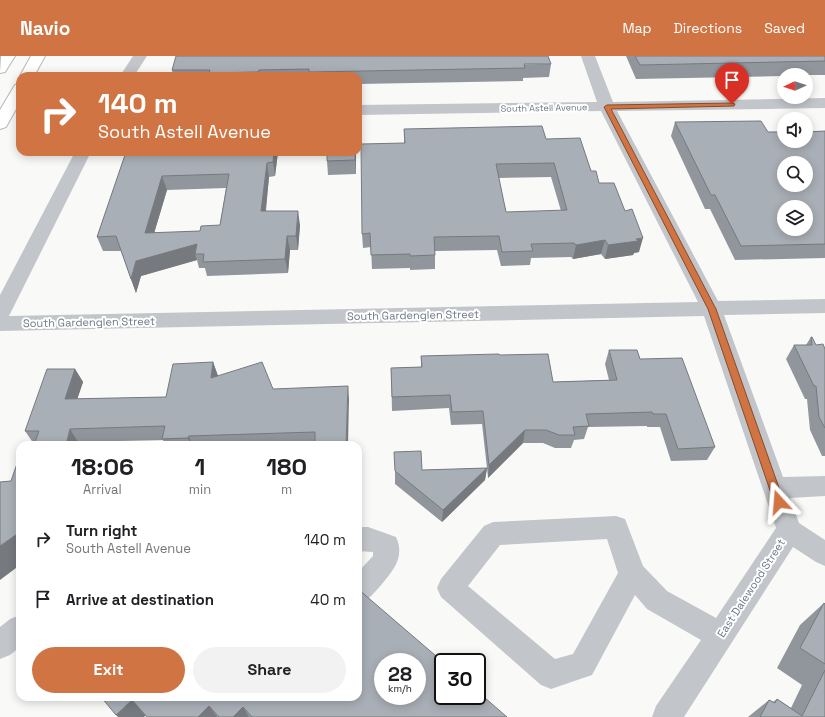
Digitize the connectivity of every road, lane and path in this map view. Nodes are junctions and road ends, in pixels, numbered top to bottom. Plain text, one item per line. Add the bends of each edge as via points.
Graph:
1 (8, 56) edge
2 (38, 56) edge
3 (140, 56) edge
4 (588, 56) edge
5 (0, 69) edge
6 (29, 72) edge
7 (130, 72) edge
8 (16, 95) edge
9 (825, 102) edge
10 (607, 107) junction
11 (362, 110) edge
12 (0, 124) edge
13 (81, 156) edge
14 (825, 306) edge
15 (712, 309) junction
16 (0, 314) edge
17 (0, 324) edge
18 (825, 486) edge
19 (774, 488) junction
20 (789, 530) junction
21 (362, 539) edge
22 (825, 554) edge
23 (632, 574) junction
24 (362, 587) edge
25 (16, 632) edge
26 (720, 636) junction
27 (0, 645) edge
28 (667, 717) edge

1 - 5 highway
2 - 6 highway
3 - 7 street
4 - 10 street, East Dalewood Street
8 - 12 highway
9 - 10 street, South Astell Avenue
10 - 11 street, South Astell Avenue
10 - 15 street, East Dalewood Street
13 - 16 street
14 - 15 street, South Gardenglen Street
15 - 17 street, South Gardenglen Street
15 - 19 street, East Dalewood Street
18 - 19 street
19 - 20 street, East Dalewood Street
20 - 22 street
20 - 26 street, East Dalewood Street
21 - 24 street via 387,545 385,561
23 - 23 street via 616,527 493,534 450,588 551,675 582,665
23 - 26 street via 657,600
25 - 27 street
26 - 28 street, East Dalewood Street

